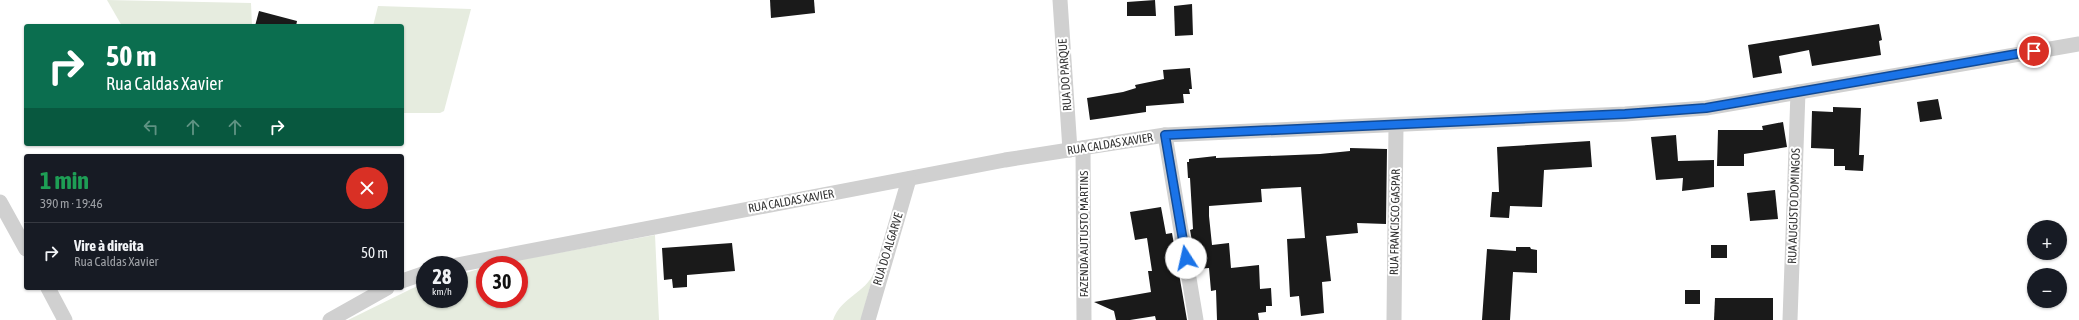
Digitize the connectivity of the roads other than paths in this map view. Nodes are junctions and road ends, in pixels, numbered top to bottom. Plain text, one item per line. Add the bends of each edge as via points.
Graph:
1 (1060, 0) edge
2 (2079, 44) edge
3 (1798, 92) junction
4 (1396, 125) junction
5 (1165, 135) junction
6 (1076, 149) junction
7 (909, 179) junction
8 (0, 202) edge
9 (24, 245) edge
10 (468, 263) edge
11 (416, 277) edge
12 (404, 281) edge
13 (49, 290) edge
14 (383, 290) edge
15 (65, 320) edge
16 (330, 320) edge
17 (868, 320) edge
18 (1084, 320) edge
19 (1196, 320) edge
20 (1394, 320) edge
21 (1790, 320) edge

1 - 6 street, RUA DO PARQUE
2 - 3 street, RUA CALDAS XAVIER
3 - 4 street, RUA CALDAS XAVIER via 1691,109
3 - 21 street, RUA AUGUSTO DOMINGOS
4 - 5 street, RUA CALDAS XAVIER
4 - 20 street, RUA FRANCISCO GASPAR
5 - 6 street, RUA CALDAS XAVIER
5 - 19 street
6 - 7 street, RUA CALDAS XAVIER
6 - 18 street, FAZENDA AUTUSTO MARTINS
7 - 10 street, RUA CALDAS XAVIER
7 - 17 street, RUA DO ALGARVE
8 - 9 street
11 - 12 street
13 - 15 street
14 - 16 street

